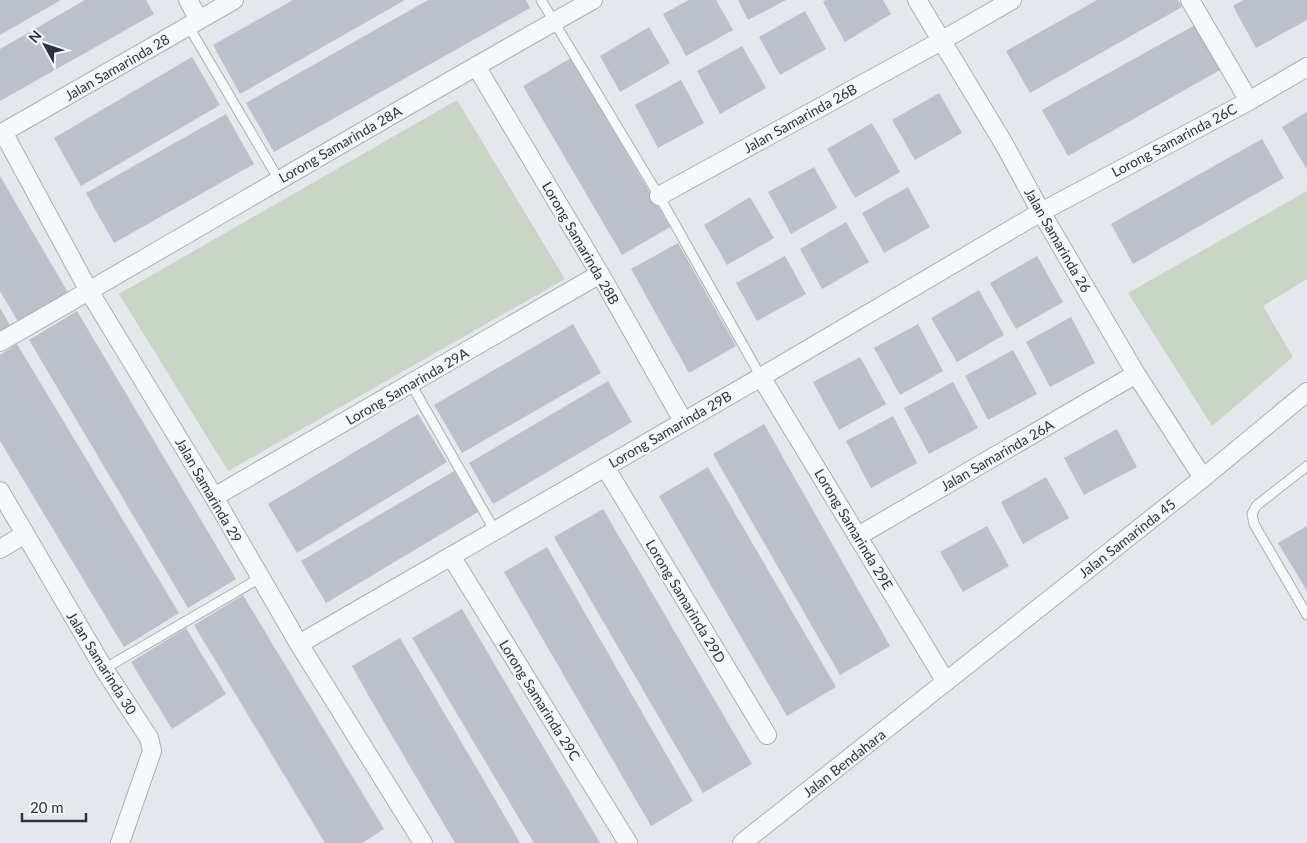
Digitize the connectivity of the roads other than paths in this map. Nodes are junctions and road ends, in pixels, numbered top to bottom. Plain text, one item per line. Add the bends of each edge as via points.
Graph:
1 (188, 0) edge
2 (234, 0) edge
3 (541, 0) edge
4 (593, 0) edge
5 (917, 0) edge
6 (1012, 0) edge
7 (1190, 0) edge
8 (554, 22) junction
9 (194, 23) junction
10 (941, 41) junction
11 (476, 66) junction
12 (1307, 67) edge
13 (1249, 100) junction
14 (2, 133) edge
15 (279, 180) junction
16 (659, 196) junction
17 (1041, 212) junction
18 (600, 274) junction
19 (89, 291) junction
20 (0, 342) edge
21 (1136, 374) junction
22 (761, 377) junction
23 (411, 384) junction
24 (1307, 392) edge
25 (683, 421) junction
26 (1307, 466) edge
27 (605, 467) junction
28 (1203, 478) junction
29 (0, 491) edge
30 (214, 497) junction
31 (494, 531) junction
32 (25, 534) junction
33 (858, 536) junction
34 (0, 550) edge
35 (452, 556) junction
36 (260, 578) junction
37 (1307, 614) edge
38 (299, 644) junction
39 (104, 670) junction
40 (946, 682) junction
41 (767, 735) dead end
42 (120, 843) edge
43 (423, 843) edge
44 (628, 843) edge
45 (742, 843) edge

1 - 9 street
2 - 9 street, Jalan Samarinda 28
3 - 8 lane
4 - 8 street, Lorong Samarinda 28A
5 - 10 street, Jalan Samarinda 26
6 - 10 street, Jalan Samarinda 26B
7 - 13 street
8 - 11 street, Lorong Samarinda 28A
8 - 16 lane
9 - 14 street, Jalan Samarinda 28
9 - 15 lane
10 - 16 street, Jalan Samarinda 26B
10 - 17 street, Jalan Samarinda 26
11 - 15 street, Lorong Samarinda 28A
11 - 18 street, Lorong Samarinda 28B
12 - 13 street, Lorong Samarinda 26C
13 - 17 street, Lorong Samarinda 26C
14 - 19 street, Jalan Samarinda 29
15 - 19 street, Lorong Samarinda 28A
16 - 22 lane
17 - 21 street, Jalan Samarinda 26
17 - 22 street, Lorong Samarinda 29B
18 - 23 street, Lorong Samarinda 29A
18 - 25 street, Lorong Samarinda 28B
19 - 20 street, Lorong Samarinda 28A
19 - 30 street, Jalan Samarinda 29
21 - 28 street, Jalan Samarinda 26
21 - 33 street, Jalan Samarinda 26A
22 - 25 street, Lorong Samarinda 29B
22 - 33 street, Lorong Samarinda 29E
23 - 30 street, Lorong Samarinda 29A
23 - 31 lane
24 - 28 street, Jalan Samarinda 45
25 - 27 street, Lorong Samarinda 29B
26 - 37 lane via 1256,506 1252,514 1254,524
27 - 31 street, Lorong Samarinda 29B
27 - 41 street, Lorong Samarinda 29D
28 - 40 street, Jalan Samarinda 45
29 - 32 street, Jalan Samarinda 30
30 - 36 street, Jalan Samarinda 29
31 - 35 street, Lorong Samarinda 29B
32 - 34 street
32 - 39 street, Jalan Samarinda 30
33 - 40 street, Lorong Samarinda 29E
35 - 38 street, Lorong Samarinda 29B
35 - 44 street, Lorong Samarinda 29C
36 - 38 street, Jalan Samarinda 29
36 - 39 lane
38 - 43 street, Jalan Samarinda 29
39 - 42 street, Jalan Samarinda 30 via 149,738 152,751
40 - 45 street, Jalan Bendahara

